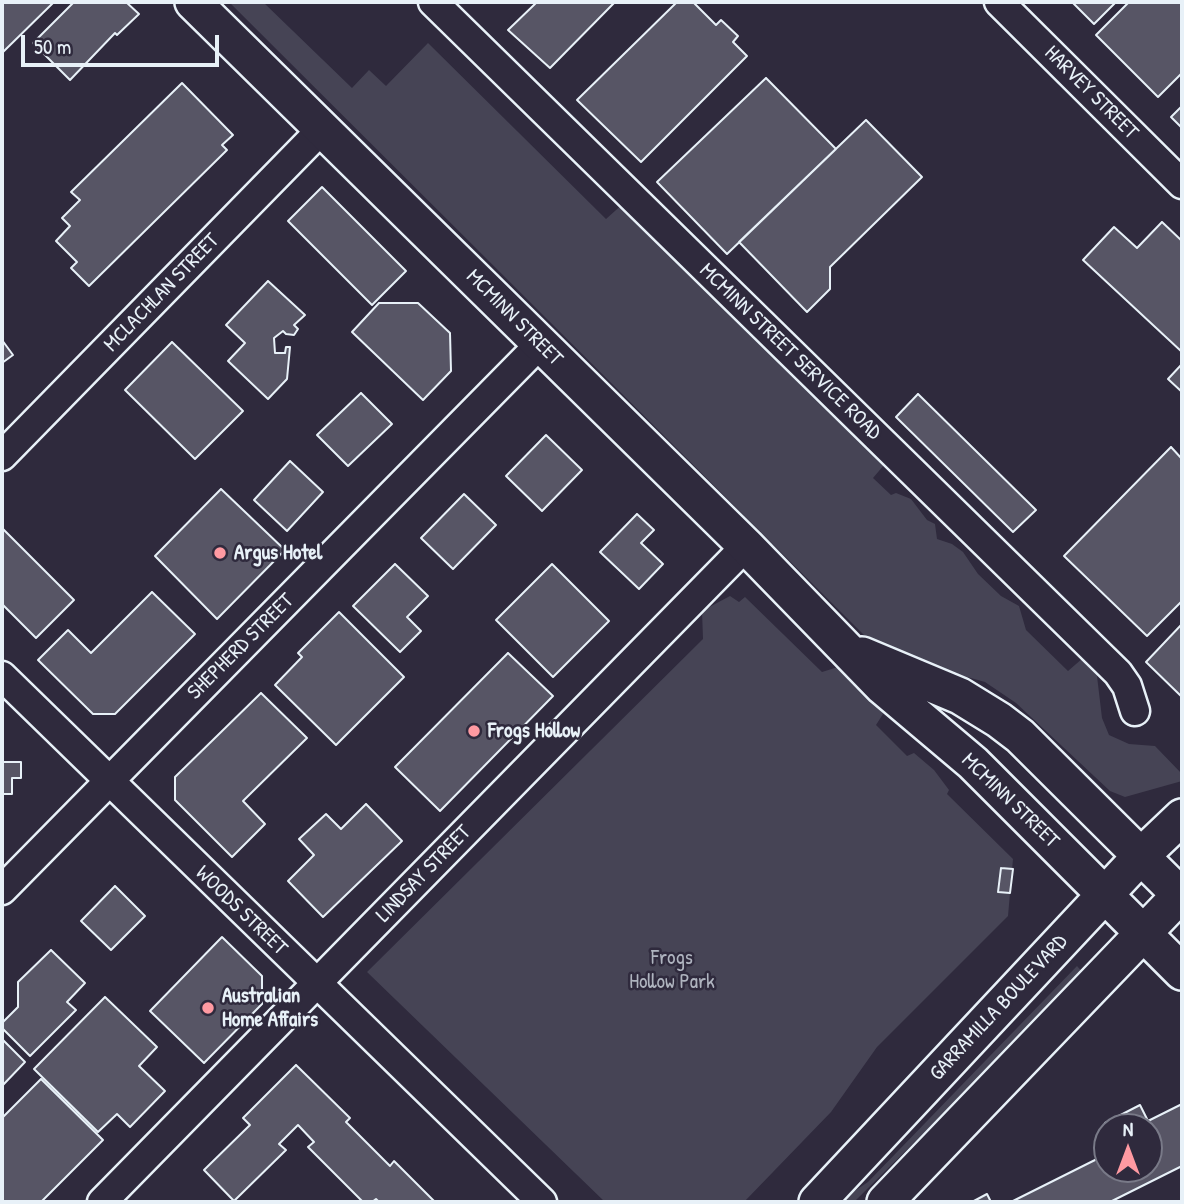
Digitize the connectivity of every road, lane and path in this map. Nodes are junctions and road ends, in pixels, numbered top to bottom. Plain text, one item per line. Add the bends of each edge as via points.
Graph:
1 (194, 2) edge
2 (433, 2) edge
3 (999, 2) edge
4 (322, 129) junction
5 (1182, 184) edge
6 (540, 344) junction
7 (2, 456) edge
8 (746, 546) junction
9 (834, 635) junction
10 (2, 676) edge
11 (1135, 710) dead end
12 (109, 781) junction
13 (1182, 817) edge
14 (1141, 856) junction
15 (2, 890) edge
16 (1105, 894) junction
17 (1182, 895) edge
18 (1144, 933) junction
19 (1182, 972) edge
20 (317, 985) junction
21 (102, 1202) edge
22 (542, 1202) edge
23 (817, 1202) edge
24 (885, 1202) edge

1 - 4 street, MCMINN STREET
2 - 11 street, MCMINN STREET SERVICE ROAD via 1118,673
3 - 5 street, HARVEY STREET
4 - 6 street, MCMINN STREET
4 - 7 street, MCLACHLAN STREET
6 - 8 street, MCMINN STREET
6 - 12 street, SHEPHERD STREET
8 - 9 street, MCMINN STREET
8 - 20 street, LINDSAY STREET
9 - 14 street, MCMINN STREET via 879,664 984,709 1020,736
9 - 16 street, MCMINN STREET via 883,687 973,763
10 - 12 street, WOODS STREET
12 - 15 street, SHEPHERD STREET
12 - 20 street, WOODS STREET
13 - 14 street, GARRAMILLA BOULEVARD
14 - 16 street, GARRAMILLA BOULEVARD
14 - 17 street, MCMINN STREET
16 - 18 street, MCMINN STREET
16 - 23 street, GARRAMILLA BOULEVARD
17 - 18 street
18 - 19 street, MCMINN STREET
18 - 24 street
20 - 21 street, LINDSAY STREET
20 - 22 street, WOODS STREET

